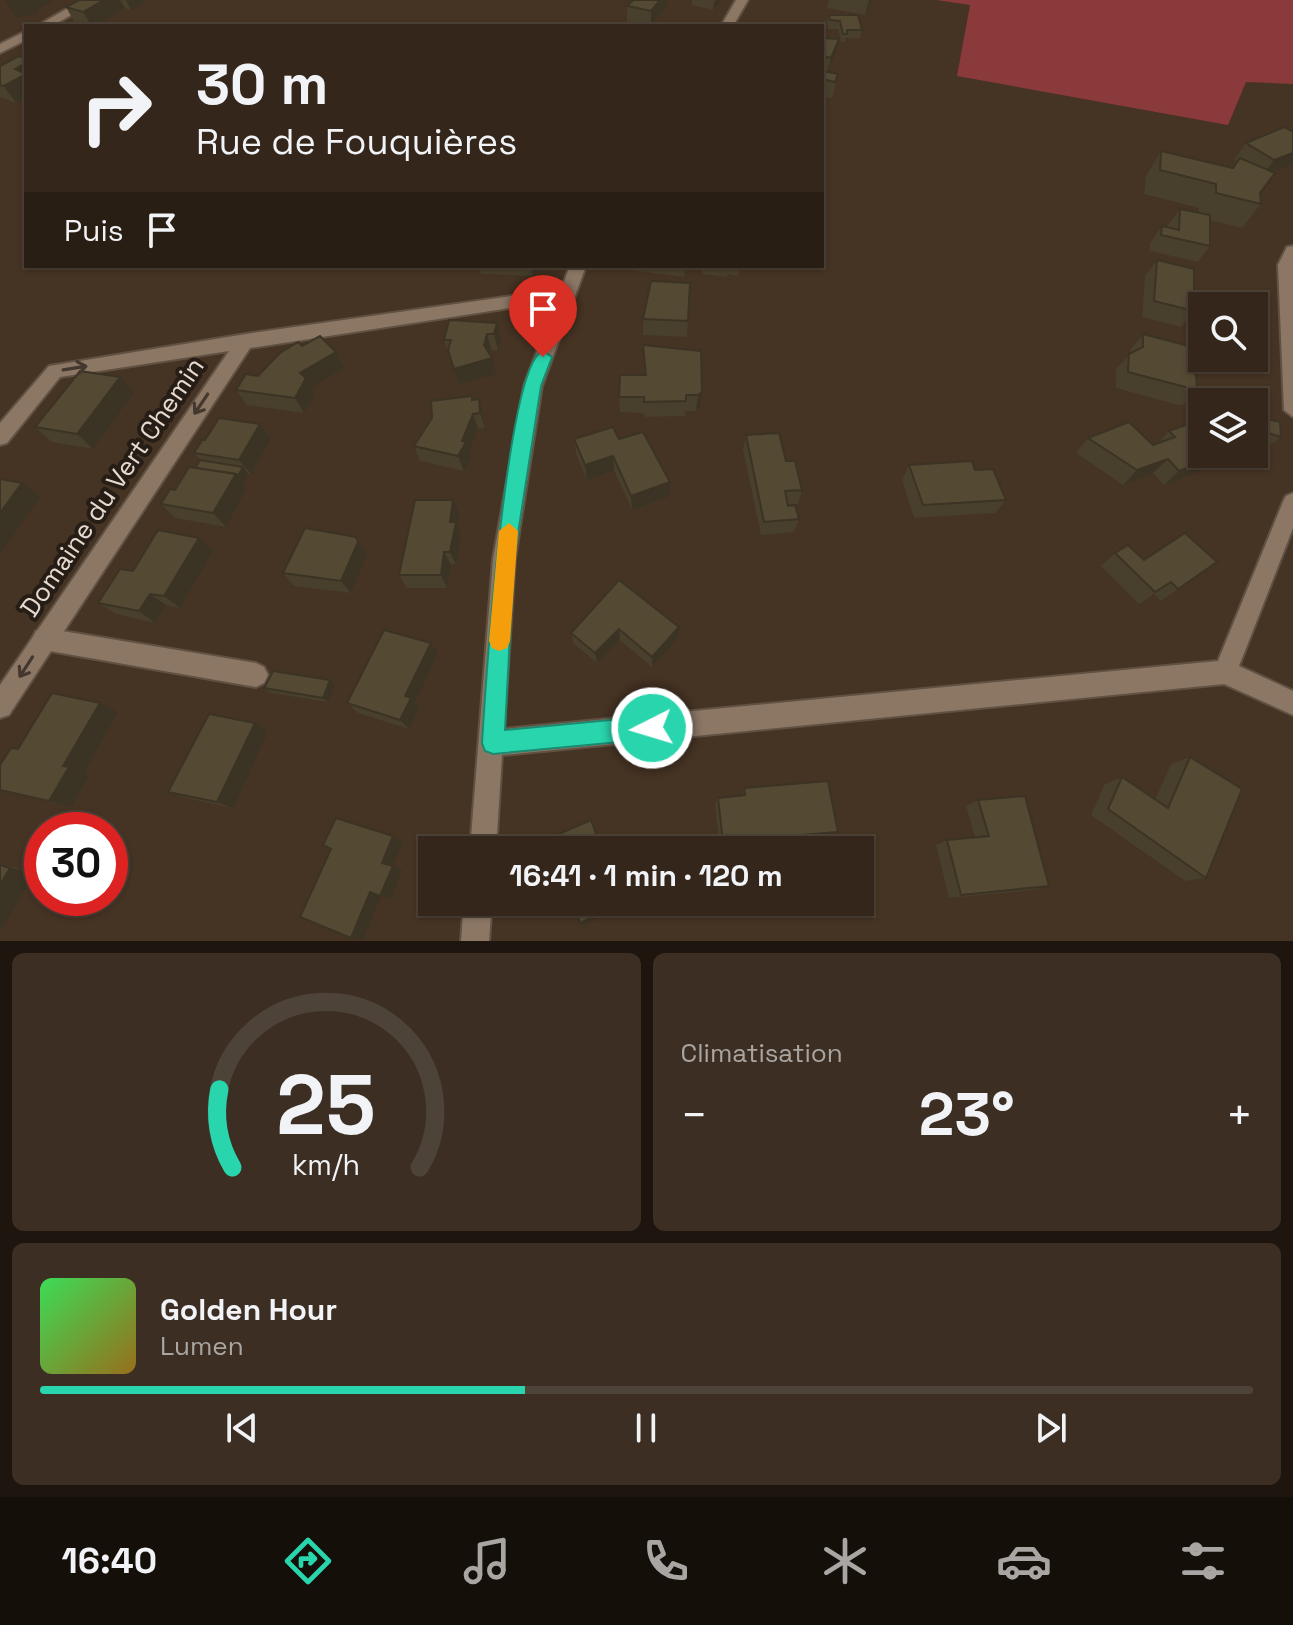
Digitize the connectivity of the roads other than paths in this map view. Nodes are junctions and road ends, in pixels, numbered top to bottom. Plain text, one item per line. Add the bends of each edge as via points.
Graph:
1 (91, 0) edge
2 (742, 0) edge
3 (47, 24) edge
4 (728, 24) edge
5 (24, 36) edge
6 (0, 49) edge
7 (1293, 251) edge
8 (577, 268) edge
9 (567, 294) junction
10 (246, 340) junction
11 (1293, 410) edge
12 (0, 437) edge
13 (1293, 502) edge
14 (44, 639) junction
15 (1225, 672) junction
16 (256, 675) dead end
17 (1293, 703) edge
18 (0, 706) edge
19 (493, 743) junction
20 (484, 836) edge
21 (477, 916) edge
22 (475, 941) edge

1 - 3 street
2 - 4 street
5 - 6 street
7 - 11 street via 1286,265
8 - 9 street
9 - 10 street, Domaine du Vert Chemin
9 - 19 street via 530,402 504,559
12 -> 10 street, Domaine du Vert Chemin via 55,371
10 -> 14 street, Domaine du Vert Chemin
13 - 15 street
14 - 16 street
14 -> 18 street, Domaine du Vert Chemin
15 - 17 street
15 - 19 street
19 - 20 street
21 - 22 street

